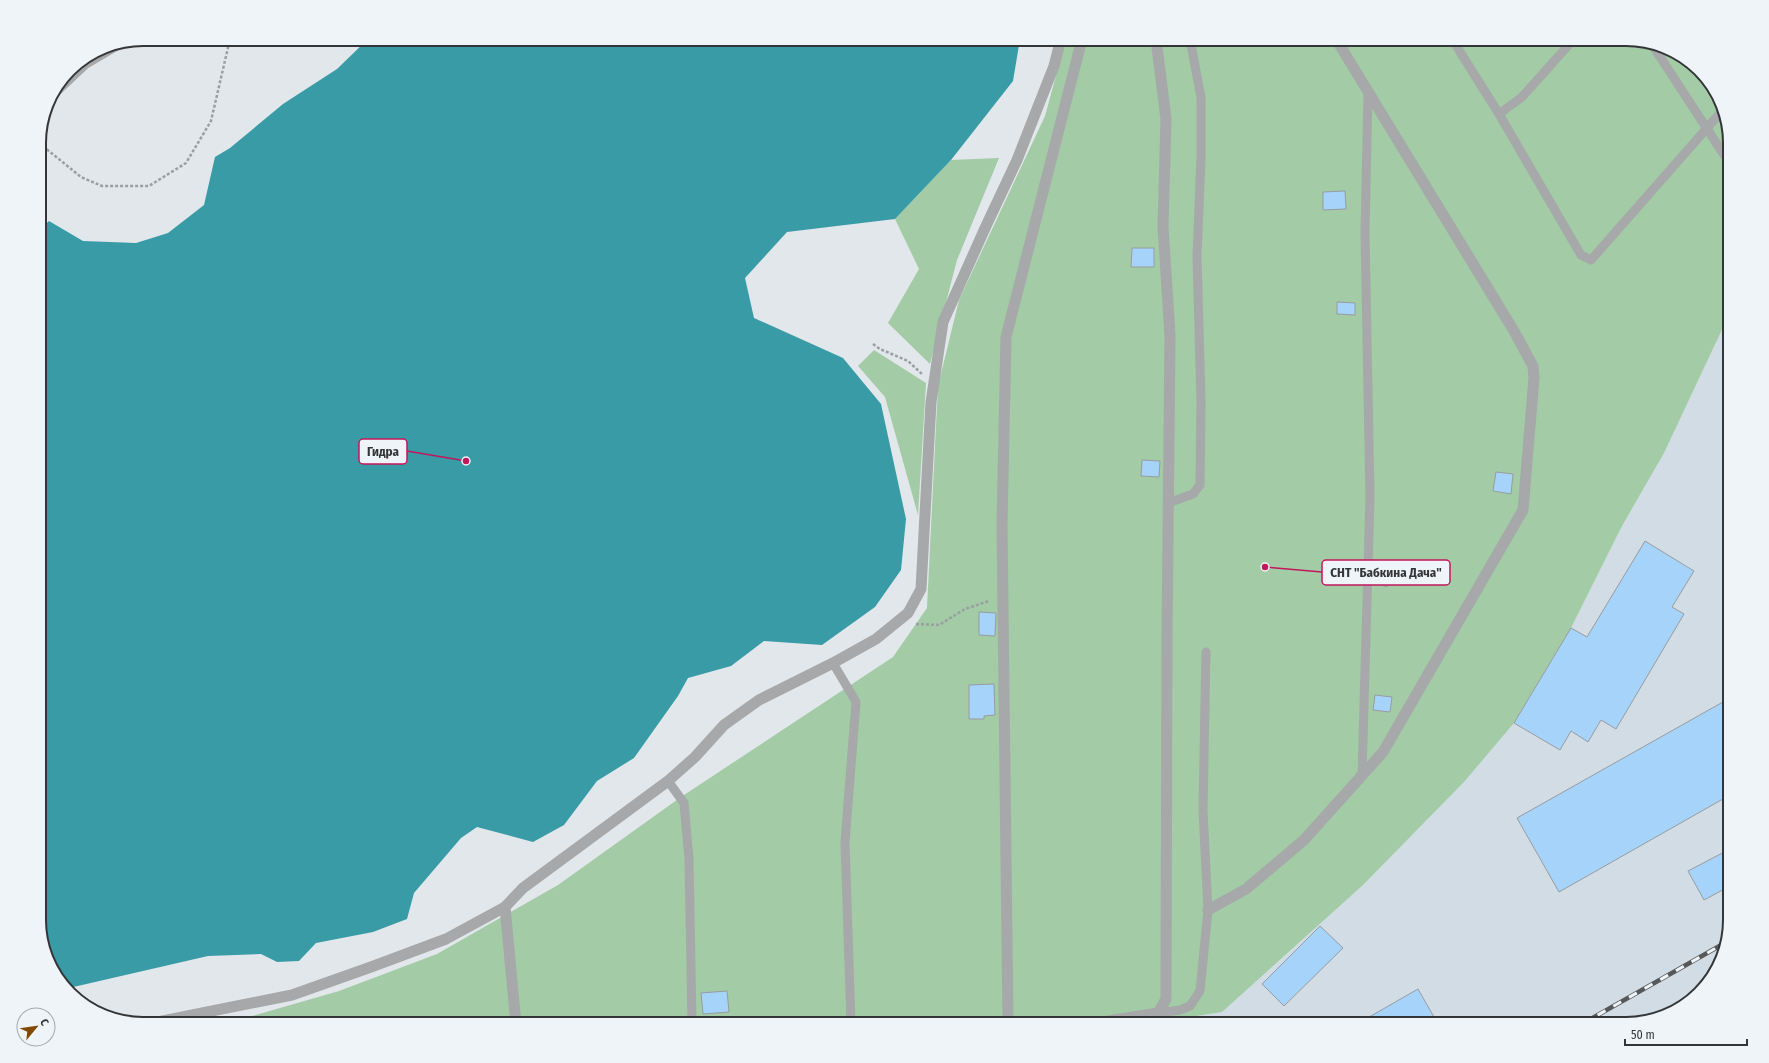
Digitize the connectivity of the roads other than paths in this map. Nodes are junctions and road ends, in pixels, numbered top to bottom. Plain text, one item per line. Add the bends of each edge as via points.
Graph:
1 (1058, 46) edge
2 (1080, 46) edge
3 (1157, 46) edge
4 (1191, 46) edge
5 (1340, 46) edge
6 (1456, 46) edge
7 (1568, 46) edge
8 (1656, 51) edge
9 (83, 67) edge
10 (70, 79) edge
11 (1368, 92) junction
12 (1499, 114) junction
13 (1719, 115) edge
14 (1706, 129) junction
15 (1723, 154) edge
16 (1168, 503) junction
17 (1206, 652) dead end
18 (833, 663) junction
19 (1362, 775) junction
20 (668, 782) junction
21 (505, 907) junction
22 (1208, 910) junction
23 (1158, 1013) junction
24 (182, 1017) edge
25 (515, 1017) edge
26 (692, 1017) edge
27 (852, 1017) edge
28 (1008, 1017) edge
29 (1133, 1017) edge

1 - 18 street via 1054,66 1017,160 943,322 931,402 922,589 908,613 876,639
2 - 28 street via 1006,337 1002,524
3 - 16 street via 1166,119 1163,226 1170,336
4 - 16 lane via 1201,98 1197,256 1201,402 1200,485 1193,494
5 - 11 street
6 - 12 lane
7 - 12 lane via 1522,97
8 - 14 lane
9 - 10 lane
11 - 19 lane via 1365,232 1370,497
11 - 19 street via 1514,331 1533,366 1534,378 1523,510 1382,752
12 - 14 lane via 1581,255 1591,260
13 - 14 lane
14 - 15 lane
16 - 23 street via 1166,999
17 - 22 lane via 1203,810
18 - 20 street via 759,700 724,725
18 - 27 lane via 856,702 845,842
19 - 22 street via 1304,840 1246,889
20 - 21 street via 523,888
20 - 26 lane via 684,803 689,859
21 - 24 street via 446,939 292,995
21 - 25 street
22 - 23 lane via 1200,990 1190,1006
23 - 29 street

